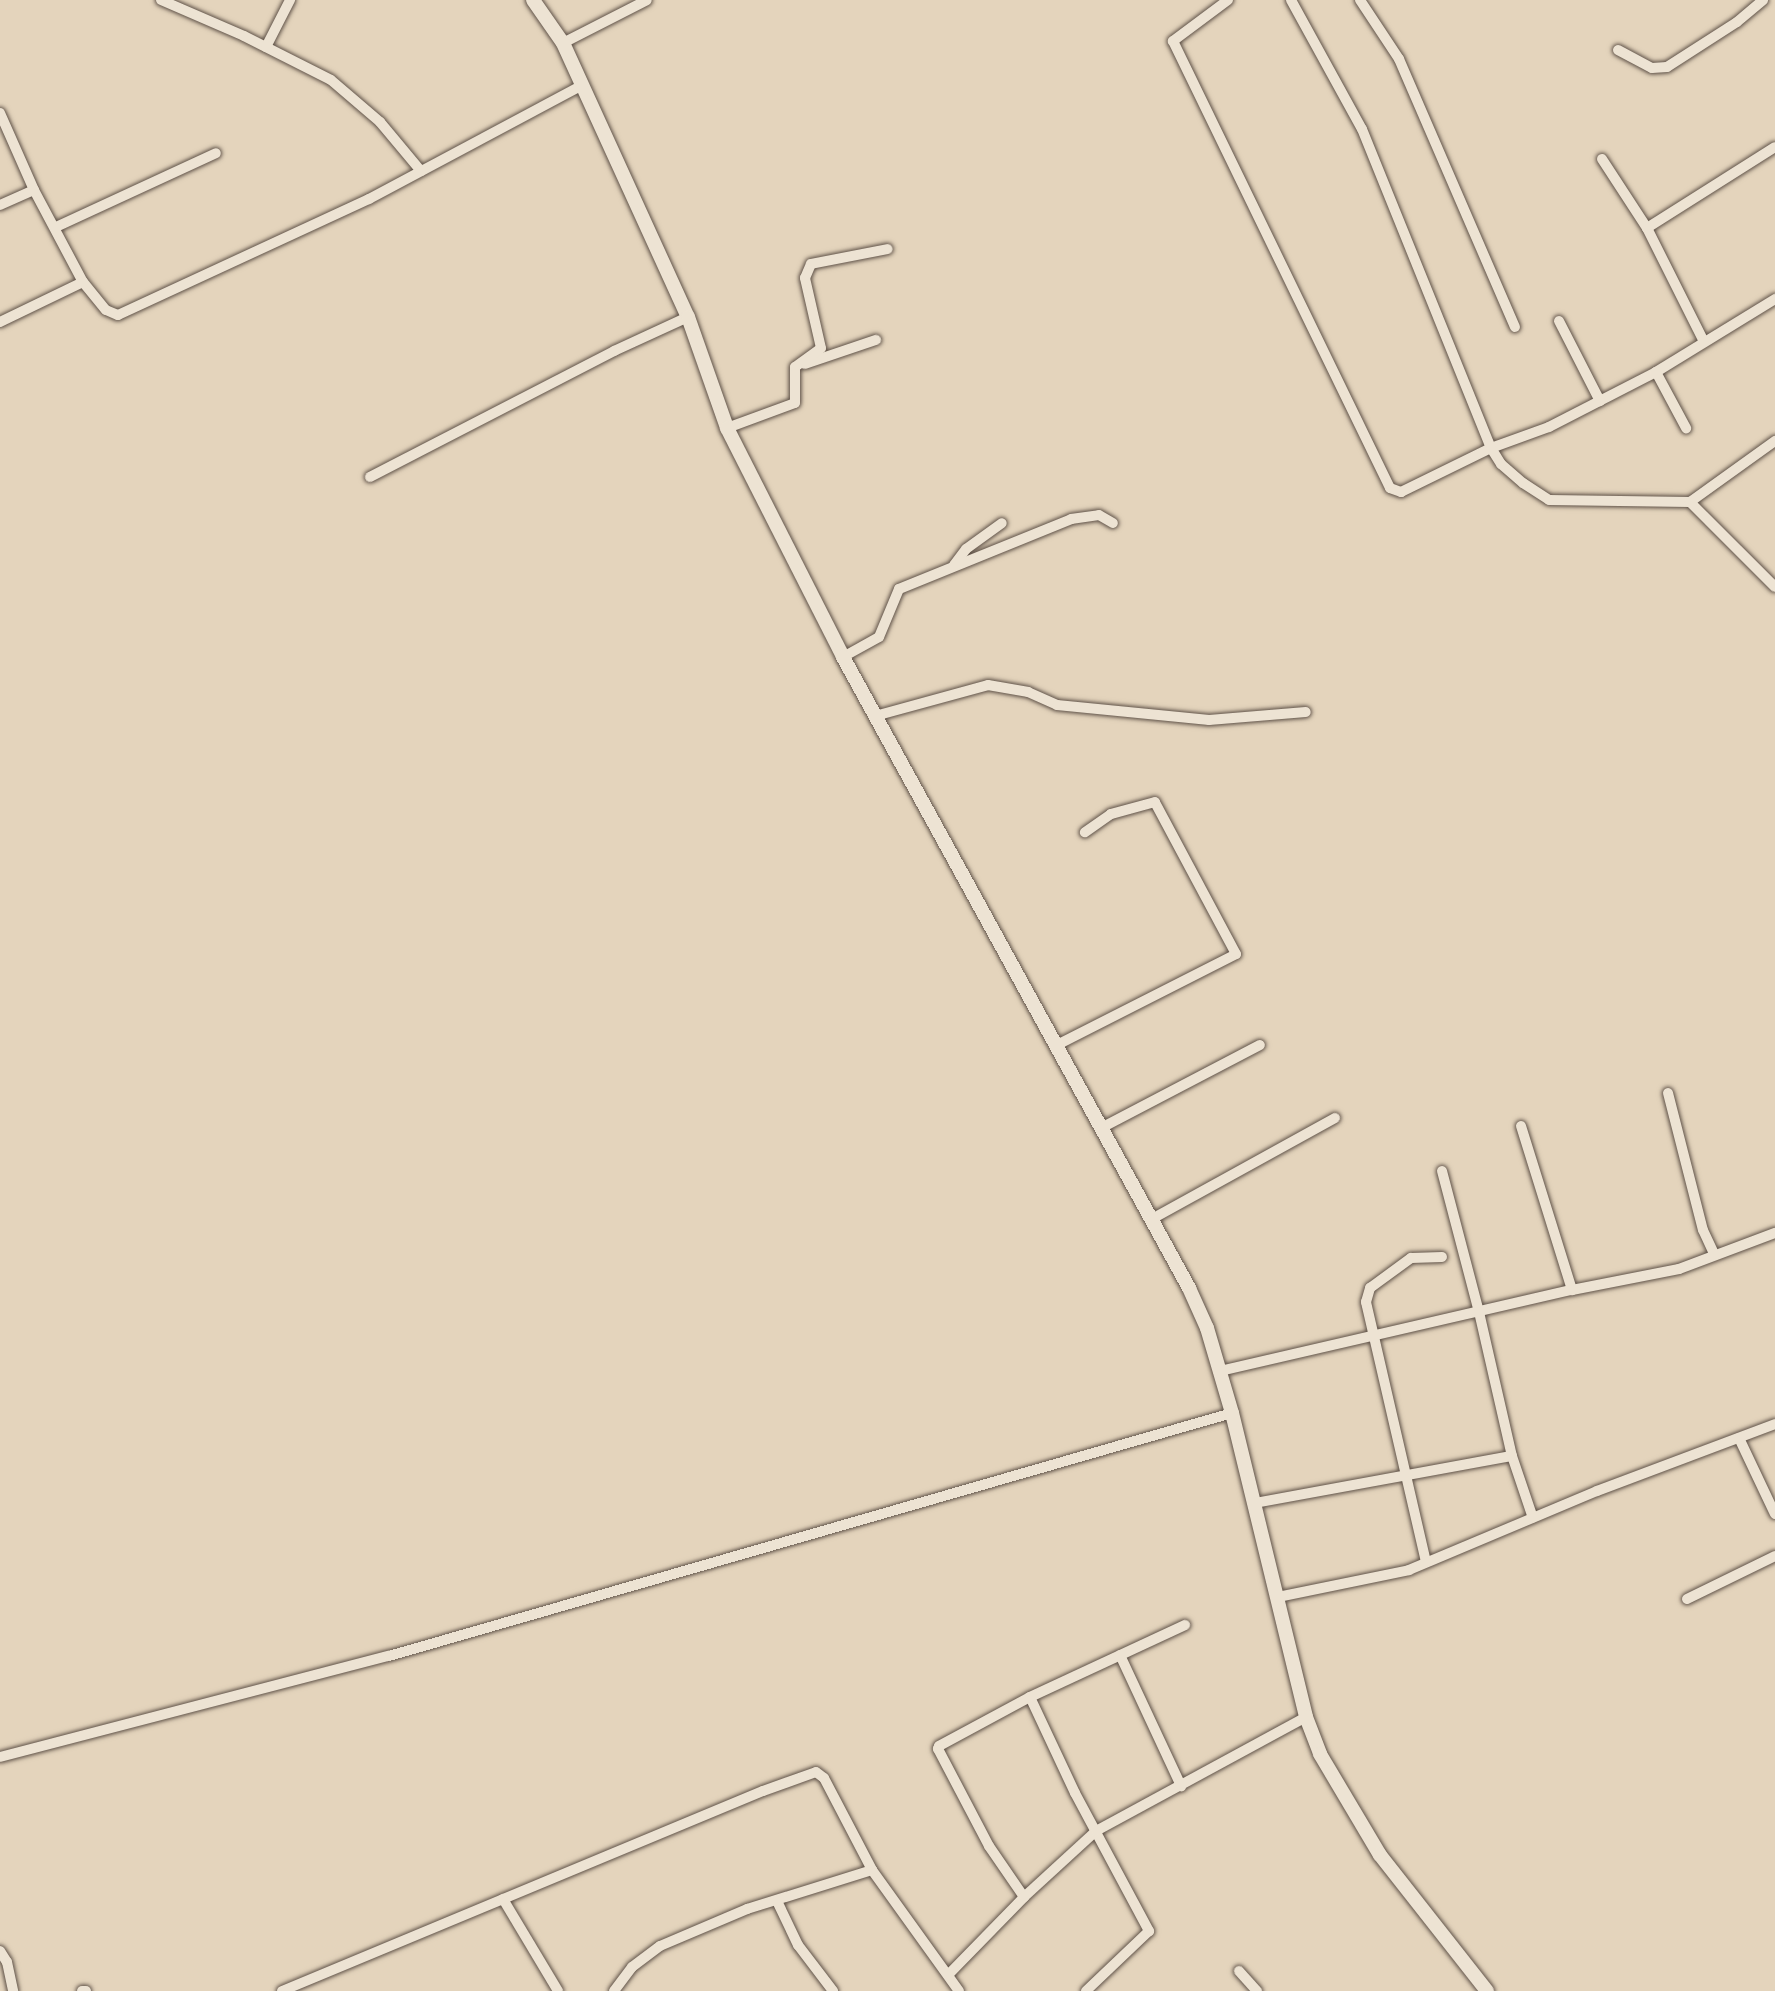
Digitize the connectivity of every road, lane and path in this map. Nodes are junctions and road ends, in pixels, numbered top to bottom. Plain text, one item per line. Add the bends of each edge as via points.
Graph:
1 (161, 0) edge
2 (290, 0) edge
3 (533, 0) edge
4 (648, 0) edge
5 (1291, 0) edge
6 (1360, 0) edge
7 (1763, 0) edge
8 (1223, 1) edge
9 (563, 43) junction
10 (266, 47) junction
11 (1618, 50) dead end
12 (582, 86) junction
13 (0, 113) edge
14 (1775, 148) edge
15 (216, 153) dead end
16 (1602, 159) dead end
17 (421, 171) junction
18 (34, 190) junction
19 (0, 205) edge
20 (56, 227) junction
21 (1647, 228) junction
22 (888, 249) dead end
23 (83, 282) junction
24 (1775, 299) edge
25 (688, 317) junction
26 (1559, 321) dead end
27 (0, 322) edge
28 (1515, 327) dead end
29 (876, 340) dead end
30 (1704, 342) junction
31 (795, 367) junction
32 (1656, 372) junction
33 (1600, 401) junction
34 (727, 428) junction
35 (1686, 428) dead end
36 (1775, 441) edge
37 (1491, 448) junction
38 (370, 477) dead end
39 (1690, 502) junction
40 (1002, 523) dead end
41 (1113, 523) dead end
42 (953, 567) junction
43 (1775, 587) edge
44 (843, 657) junction
45 (1306, 712) dead end
46 (875, 716) junction
47 (1085, 832) dead end
48 (1260, 1045) dead end
49 (1055, 1046) junction
50 (1668, 1095) dead end
51 (1335, 1118) dead end
52 (1521, 1126) dead end
53 (1103, 1127) junction
54 (1441, 1171) dead end
55 (1152, 1219) junction
56 (1775, 1233) edge
57 (1714, 1254) junction
58 (1442, 1257) dead end
59 (1572, 1290) junction
60 (1479, 1312) junction
61 (1376, 1335) junction
62 (1220, 1371) junction
63 (1232, 1413) junction
64 (1775, 1424) edge
65 (1739, 1438) junction
66 (1512, 1456) junction
67 (1406, 1477) junction
68 (1255, 1503) junction
69 (1775, 1514) edge
70 (1533, 1518) junction
71 (1775, 1556) edge
72 (1426, 1562) junction
73 (1278, 1597) junction
74 (1687, 1599) dead end
75 (1185, 1625) dead end
76 (1120, 1655) junction
77 (1030, 1698) junction
78 (1306, 1717) junction
79 (0, 1757) edge
80 (1181, 1786) junction
81 (1097, 1831) junction
82 (872, 1870) junction
83 (1024, 1897) junction
84 (503, 1899) junction
85 (777, 1901) junction
86 (0, 1951) edge
87 (1239, 1970) dead end
88 (948, 1975) junction
89 (619, 1989) edge
90 (13, 1991) edge
91 (282, 1991) edge
92 (558, 1991) edge
93 (832, 1991) edge
94 (959, 1991) edge
95 (1086, 1991) edge
96 (1257, 1991) edge
97 (1487, 1991) edge

1 - 10 street
2 - 10 street
3 - 9 main road
4 - 9 street
5 - 37 street via 1362,129
6 - 28 street via 1399,59
7 - 11 street via 1667,67 1652,68
8 - 37 street via 1173,41 1383,480 1401,492
9 - 12 main road
10 - 17 street via 331,80 380,122
12 - 17 street
12 - 25 main road
13 - 18 street
14 - 21 street
15 - 20 street
16 - 21 street
17 - 23 street via 118,316 106,310
18 - 19 street
18 - 20 street
20 - 23 street
21 - 30 street
22 - 31 street via 811,264 805,278 821,348
23 - 27 street
24 - 30 street
25 - 34 main road
25 - 38 street
26 - 33 street
29 - 31 street
30 - 32 street
31 - 34 street via 795,403
32 - 33 street
32 - 35 street
33 - 37 street via 1549,427
34 - 44 main road
36 - 39 street
37 - 39 street via 1523,484 1549,500
39 - 43 street
40 - 42 street via 966,548
41 - 42 street via 1099,515 1071,519
42 - 44 street via 899,589 875,641
44 - 46 main road
45 - 46 street via 1209,720 1057,705 1028,692 988,685
46 - 49 main road
47 - 49 street via 1111,814 1154,802 1236,954
48 - 53 street
49 - 53 main road
50 - 57 street
51 - 55 street
52 - 59 street
53 - 55 main road
54 - 60 street
55 - 62 main road via 1189,1288
56 - 57 street
57 - 59 street via 1679,1269
58 - 61 street via 1410,1258 1370,1288 1366,1302
59 - 60 street
60 - 61 street
60 - 66 street
61 - 62 street
61 - 67 street
62 - 63 main road
63 - 68 main road
63 - 79 street via 389,1656
64 - 65 street
65 - 69 street
65 - 70 street
66 - 67 street
66 - 70 street
67 - 68 street
67 - 72 street
68 - 73 main road
70 - 72 street
71 - 74 street
72 - 73 street via 1409,1570
73 - 78 main road
75 - 76 street
76 - 77 street
76 - 80 street
77 - 81 street
77 - 83 street via 947,1739 938,1749 989,1846
78 - 80 street
78 - 97 main road via 1337,1787 1380,1856
80 - 81 street
81 - 83 street
81 - 95 street via 1149,1931
82 - 84 street via 824,1778 812,1772
82 - 85 street
82 - 88 street
83 - 88 street
84 - 91 street
84 - 92 street
85 - 89 street via 660,1946 632,1967
85 - 93 street via 798,1945
86 - 90 street
87 - 96 street
88 - 94 street

